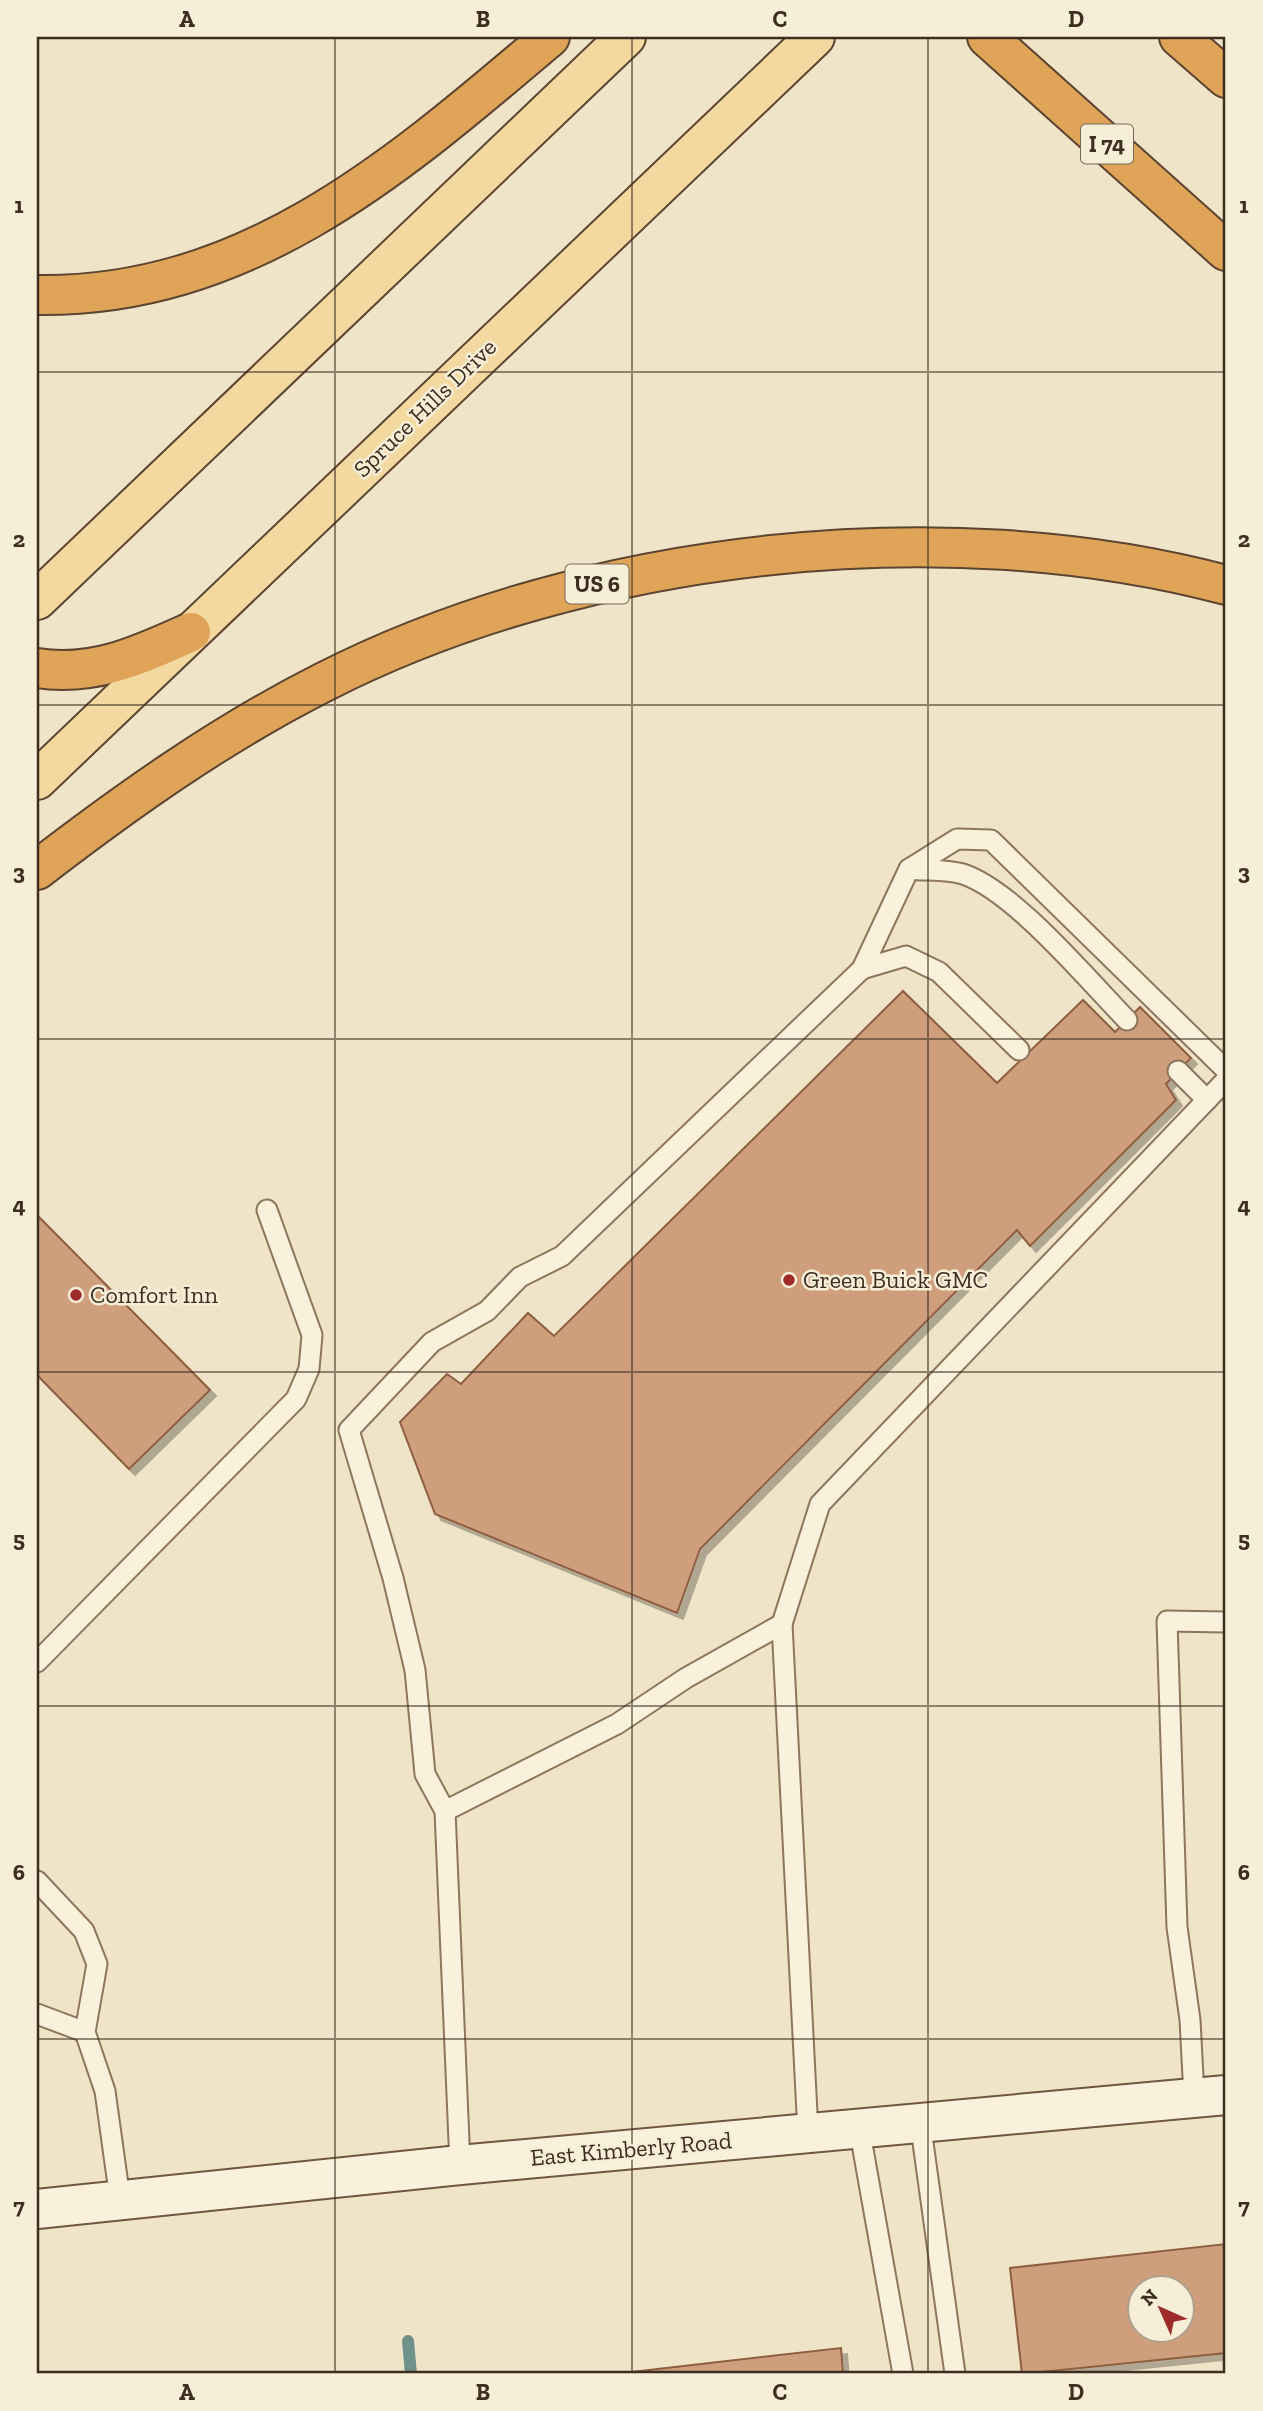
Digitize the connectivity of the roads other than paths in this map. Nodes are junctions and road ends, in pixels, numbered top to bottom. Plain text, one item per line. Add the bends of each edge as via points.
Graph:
1 (550, 37) edge
2 (626, 37) edge
3 (815, 37) edge
4 (987, 37) edge
5 (1179, 37) edge
6 (1226, 78) edge
7 (1226, 251) edge
8 (37, 295) edge
9 (1226, 585) edge
10 (37, 600) edge
11 (191, 632) junction
12 (37, 668) edge
13 (37, 780) edge
14 (909, 869) junction
15 (37, 870) edge
16 (862, 969) junction
17 (1127, 1020) dead end
18 (1019, 1050) dead end
19 (1226, 1069) edge
20 (1178, 1071) dead end
21 (1226, 1080) edge
22 (1207, 1100) junction
23 (267, 1210) dead end
24 (1226, 1622) edge
25 (782, 1624) junction
26 (37, 1662) edge
27 (445, 1811) junction
28 (37, 1881) edge
29 (37, 2014) edge
30 (85, 2032) junction
31 (1210, 2096) edge
32 (920, 2121) junction
33 (859, 2127) junction
34 (808, 2133) junction
35 (460, 2165) junction
36 (120, 2199) junction
37 (37, 2209) edge
38 (903, 2374) edge
39 (955, 2374) edge

1 - 8 highway via 425,142 283,236 220,262 157,280 104,292
2 - 10 main road
3 - 11 main road, Spruce Hills Drive
4 - 7 highway, I 74
5 - 6 highway
9 - 15 highway, US 6 via 1186,574 1044,554 866,549 774,552 590,586 498,612 326,681 230,733 133,797
11 - 12 highway via 128,660 93,669 63,672
11 - 13 main road, Spruce Hills Drive
14 - 16 lane
14 - 17 lane via 960,873 989,885
14 - 19 lane via 957,839 991,841
16 - 18 lane via 906,956 939,972
16 - 27 lane via 562,1256 520,1278 487,1311 432,1342 349,1430 396,1587 415,1670 425,1774
20 - 22 lane
21 - 22 lane
22 - 25 lane via 820,1504
23 - 26 lane via 312,1335 309,1369 296,1399
24 - 31 lane via 1167,1621 1177,1927 1190,2020
25 - 27 lane via 686,1678 617,1724
25 - 34 lane
27 - 35 lane
28 - 30 lane via 84,1931 97,1965
29 - 30 lane
30 - 36 lane via 105,2091
31 - 32 main road, East Kimberly Road
32 - 33 main road, East Kimberly Road
32 - 39 lane
33 - 34 main road, East Kimberly Road
33 - 38 lane
34 - 35 main road, East Kimberly Road
35 - 36 main road, East Kimberly Road
36 - 37 main road, East Kimberly Road

